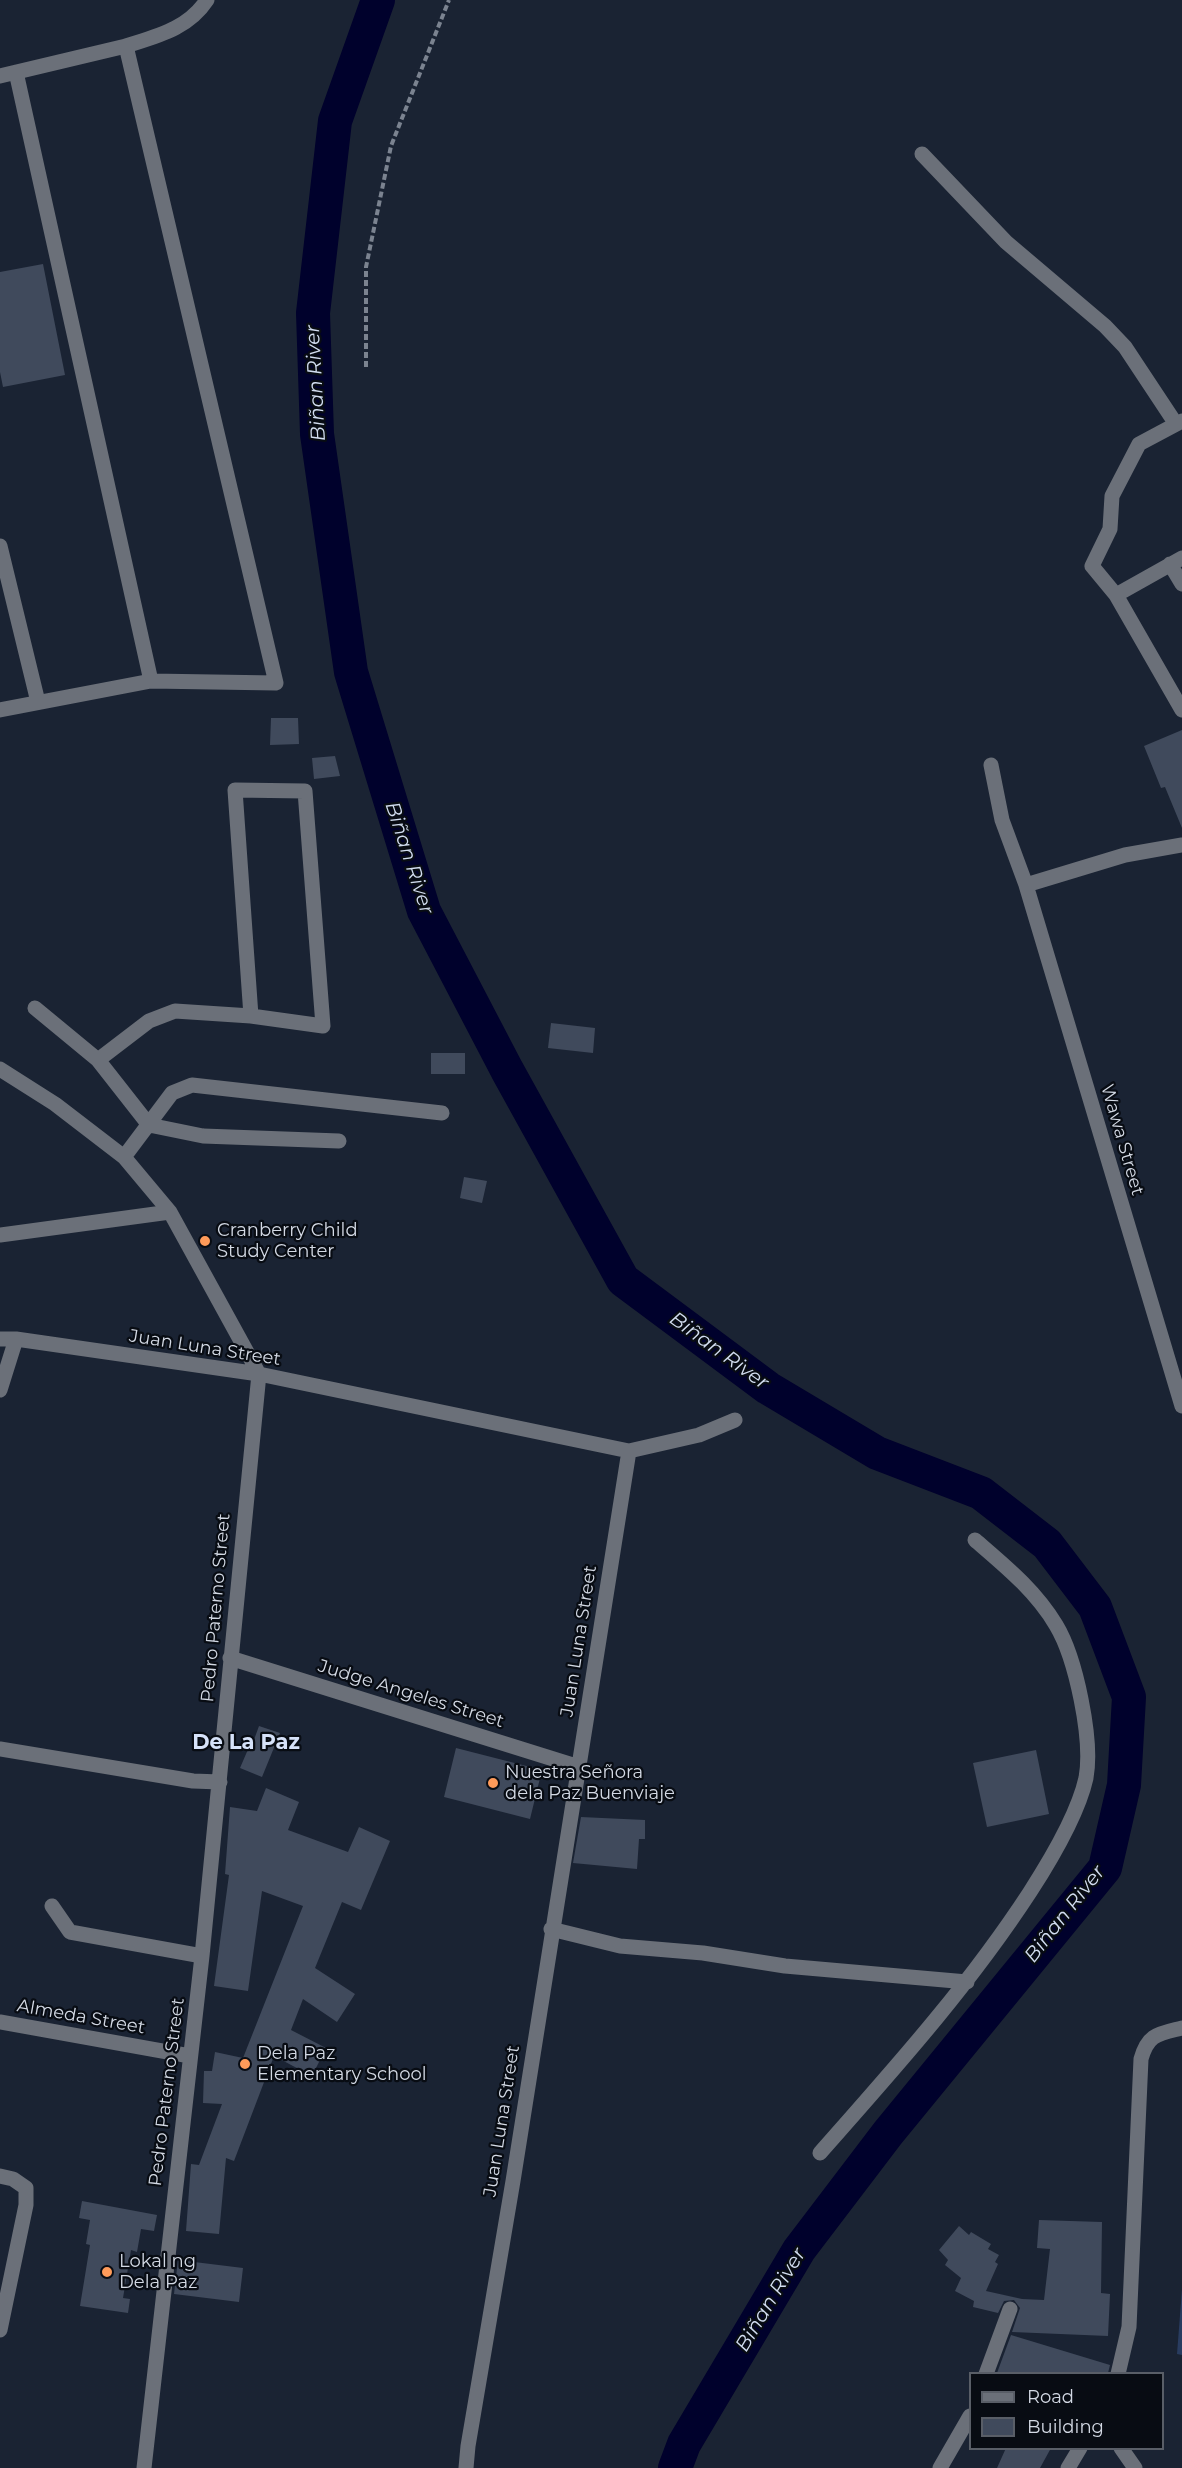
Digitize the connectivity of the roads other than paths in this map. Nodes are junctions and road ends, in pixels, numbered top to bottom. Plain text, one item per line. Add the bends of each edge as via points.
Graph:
1 (207, 0) edge
2 (126, 46) junction
3 (16, 72) junction
4 (0, 76) edge
5 (922, 154) dead end
6 (1179, 422) edge
7 (0, 546) edge
8 (1176, 561) edge
9 (1182, 584) edge
10 (1116, 595) junction
11 (151, 681) junction
12 (38, 702) junction
13 (0, 710) edge
14 (1182, 710) edge
15 (991, 765) dead end
16 (1182, 845) edge
17 (1026, 885) junction
18 (35, 1008) dead end
19 (251, 1016) junction
20 (98, 1060) junction
21 (0, 1069) edge
22 (442, 1113) dead end
23 (148, 1125) junction
24 (339, 1141) dead end
25 (124, 1157) junction
26 (170, 1212) junction
27 (0, 1235) edge
28 (0, 1339) edge
29 (16, 1339) junction
30 (259, 1374) junction
31 (0, 1390) edge
32 (1182, 1406) edge
33 (735, 1420) dead end
34 (629, 1451) junction
35 (975, 1540) dead end
36 (230, 1658) junction
37 (0, 1749) edge
38 (579, 1767) junction
39 (220, 1782) junction
40 (52, 1906) dead end
41 (551, 1929) junction
42 (202, 1956) junction
43 (967, 1982) junction
44 (0, 2022) edge
45 (1182, 2028) edge
46 (190, 2056) junction
47 (820, 2153) dead end
48 (0, 2176) edge
49 (6, 2267) edge
50 (1010, 2309) dead end
51 (0, 2330) edge
52 (986, 2372) edge
53 (1118, 2372) edge
54 (969, 2418) edge
55 (1079, 2450) edge
56 (1122, 2450) edge
57 (144, 2468) edge
58 (466, 2468) edge
59 (940, 2468) edge
60 (1068, 2468) edge
61 (1135, 2468) edge

1 - 2 street via 174,31
2 - 3 street
2 - 11 street via 276,683
3 - 4 street
3 - 11 street
5 - 6 street via 1006,242 1106,326
6 - 10 street via 1138,444 1112,496 1110,529 1092,566
7 - 12 street
8 - 9 street
8 - 10 street
10 - 14 street
11 - 12 street
12 - 13 street
15 - 17 street, Wawa Street via 1002,820
16 - 17 street via 1125,855
17 - 32 street, Wawa Street
18 - 20 street
19 - 19 street via 323,1026 305,791 235,790
19 - 20 street via 175,1011 149,1020
20 - 23 street
21 - 25 street via 55,1104
22 - 23 street via 192,1085 172,1093
23 - 24 street via 203,1136
23 - 25 street
25 - 26 street
26 - 27 street
26 - 30 street
28 - 29 street, Juan Luna Street
29 - 30 street, Juan Luna Street
29 - 31 street
30 - 34 street, Juan Luna Street
30 - 36 street, Pedro Paterno Street
33 - 34 street via 699,1435
34 - 38 street, Juan Luna Street
35 - 43 street via 1029,1587 1057,1626 1067,1649 1087,1732 1086,1778 1067,1827 1042,1872
36 - 38 street, Judge Angeles Street
36 - 39 street, Pedro Paterno Street
37 - 39 street via 193,1781
38 - 41 street, Juan Luna Street
39 - 42 street, Pedro Paterno Street
40 - 42 street via 70,1932
41 - 43 street via 621,1946
41 - 58 street, Juan Luna Street
42 - 46 street, Pedro Paterno Street
43 - 47 street
44 - 46 street, Almeda Street
45 - 53 street via 1159,2033 1145,2044 1141,2059 1129,2327
46 - 57 street, Pedro Paterno Street
48 - 49 street via 26,2188 26,2205
49 - 51 street
50 - 52 street
54 - 59 street
55 - 60 street
56 - 61 street

